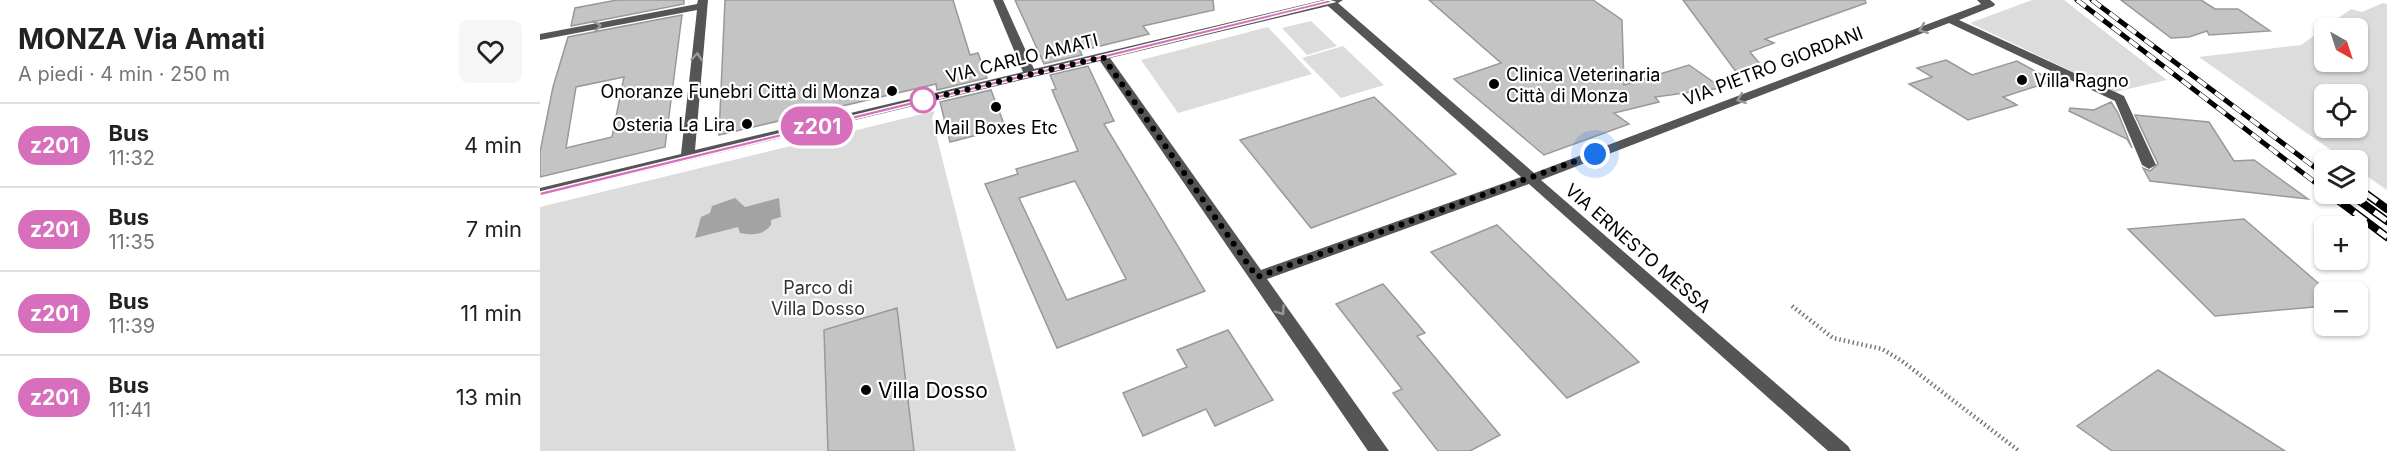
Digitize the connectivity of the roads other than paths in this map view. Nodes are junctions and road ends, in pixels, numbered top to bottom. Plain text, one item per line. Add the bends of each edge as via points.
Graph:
1 (998, 0) edge
2 (1982, 0) edge
3 (1332, 1) edge
4 (702, 3) edge
5 (1949, 19) junction
6 (540, 37) edge
7 (1103, 57) junction
8 (1030, 74) junction
9 (688, 157) junction
10 (2149, 165) dead end
11 (1530, 179) junction
12 (540, 192) edge
13 (1257, 277) junction
14 (1379, 451) edge
15 (1841, 451) edge

1 - 8 street
2 - 5 street, VIA PIETRO GIORDANI via 1989,4
3 - 7 street, VIA CARLO AMATI
3 - 11 street, VIA ERNESTO MESSA
6 -> 4 street
9 -> 4 street
5 - 10 street via 2120,99
5 -> 11 street, VIA PIETRO GIORDANI
7 - 8 street, VIA CARLO AMATI
7 - 13 street
8 - 9 street, VIA CARLO AMATI
9 - 12 street, VIA CARLO AMATI
11 - 13 street, VIA PIETRO GIORDANI
11 - 15 street, VIA ERNESTO MESSA
13 -> 14 street

